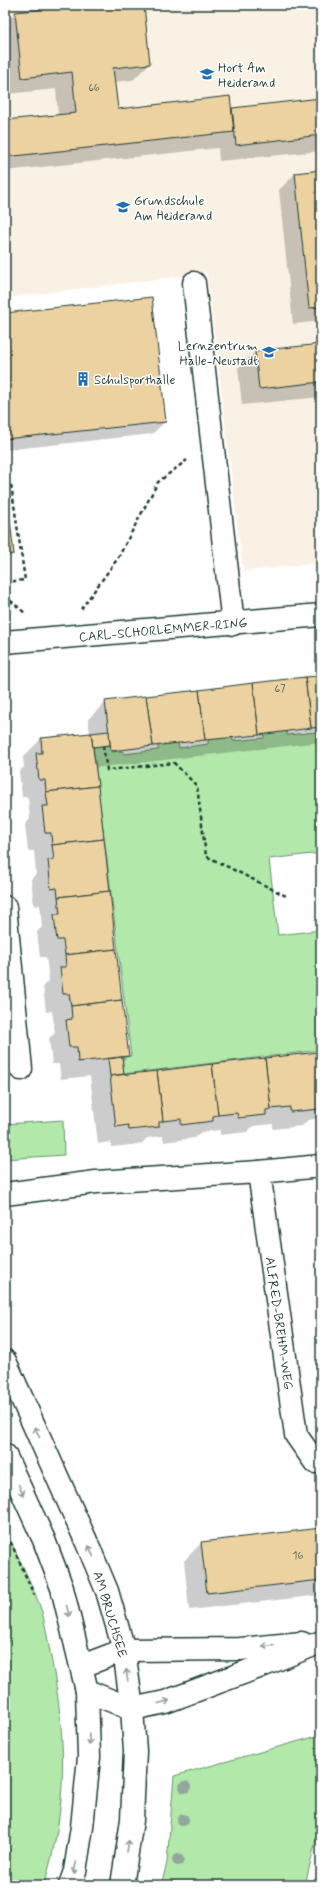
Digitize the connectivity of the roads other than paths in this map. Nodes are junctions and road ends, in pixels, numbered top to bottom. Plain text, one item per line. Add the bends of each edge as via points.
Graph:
1 (194, 283) dead end
2 (321, 615) edge
3 (233, 624) junction
4 (5, 642) edge
5 (5, 907) edge
6 (21, 1069) dead end
7 (321, 1166) edge
8 (259, 1172) junction
9 (5, 1194) edge
10 (5, 1361) edge
11 (5, 1454) edge
12 (321, 1462) edge
13 (321, 1641) edge
14 (124, 1650) junction
15 (82, 1666) junction
16 (87, 1691) junction
17 (132, 1709) junction
18 (70, 1885) edge
19 (122, 1885) edge

1 - 3 street
2 - 3 street, CARL-SCHORLEMMER-RING
3 - 4 street, CARL-SCHORLEMMER-RING
5 - 6 street
7 - 8 street
8 - 9 street via 96,1182
8 - 12 street, ALFRED-BREHM-WEG via 296,1435 315,1462
14 -> 10 street, AM BRUCHSEE via 107,1591
11 -> 15 street via 44,1540 62,1588
13 -> 14 street via 240,1649
17 -> 13 street via 165,1702 259,1668
14 - 15 street
17 -> 14 street, AM BRUCHSEE
15 - 16 street
16 - 17 street
16 -> 18 street via 89,1757 82,1827 75,1871
19 -> 17 street, AM BRUCHSEE via 132,1820 135,1752

